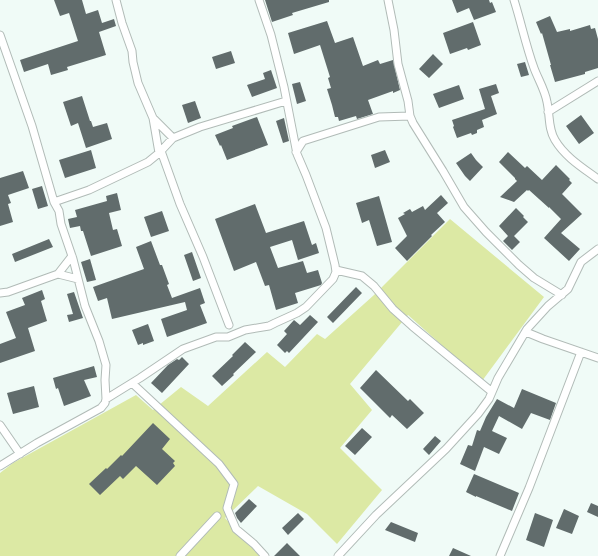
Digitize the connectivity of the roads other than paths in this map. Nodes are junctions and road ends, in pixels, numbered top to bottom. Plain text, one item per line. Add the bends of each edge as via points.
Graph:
1 (116, 0) edge
2 (259, 0) edge
3 (388, 0) edge
4 (514, 0) edge
5 (0, 35) edge
6 (598, 82) edge
7 (286, 101) junction
8 (548, 112) junction
9 (410, 116) junction
10 (153, 118) junction
11 (293, 134) junction
12 (173, 138) junction
13 (303, 141) junction
14 (160, 152) junction
15 (296, 152) junction
16 (598, 179) edge
17 (54, 202) junction
18 (598, 248) edge
19 (72, 256) junction
20 (336, 270) junction
21 (58, 274) junction
22 (78, 279) junction
23 (0, 293) edge
24 (562, 294) junction
25 (229, 325) junction
26 (245, 330) junction
27 (526, 332) junction
28 (220, 337) junction
29 (582, 352) junction
30 (598, 358) edge
31 (132, 383) junction
32 (492, 392) junction
33 (105, 402) junction
34 (0, 425) edge
35 (20, 454) junction
36 (0, 466) edge
37 (217, 516) dead end
38 (344, 550) junction
39 (180, 556) edge
40 (265, 556) edge
41 (338, 556) edge
42 (350, 556) edge
43 (500, 556) edge

1 - 10 street via 132,51 138,83
2 - 7 street via 271,35
3 - 9 street via 398,64
4 - 8 street via 534,67 543,87
5 - 17 street via 32,126
6 - 8 street
7 - 11 street
7 - 12 street via 200,127
8 - 16 street via 554,140 576,163
9 - 13 street via 379,117
9 - 24 street via 464,207 519,265 534,278
10 - 12 street
10 - 14 street
11 - 13 street
11 - 15 street
12 - 14 street
13 - 15 street
14 - 17 street via 148,162 89,190
14 - 25 street
15 - 20 street via 326,228
17 - 19 street
18 - 24 street via 581,262 568,289
19 - 21 street
19 - 22 street
20 - 26 street via 333,278 297,313 269,326
20 - 32 street via 362,276 412,326
21 - 22 street
21 - 23 street
22 - 33 street via 106,366
24 - 27 street
25 - 26 street
25 - 28 street
26 - 28 street via 228,337
27 - 29 street
27 - 32 street
28 - 31 street via 183,349
29 - 30 street
29 - 43 street
31 - 33 street
31 - 40 street via 219,464 234,484 227,508 236,529
32 - 38 street via 478,414 446,449 376,515
33 - 35 street via 105,413 95,412
34 - 35 street
35 - 36 street
37 - 39 street
38 - 41 street
38 - 42 street

